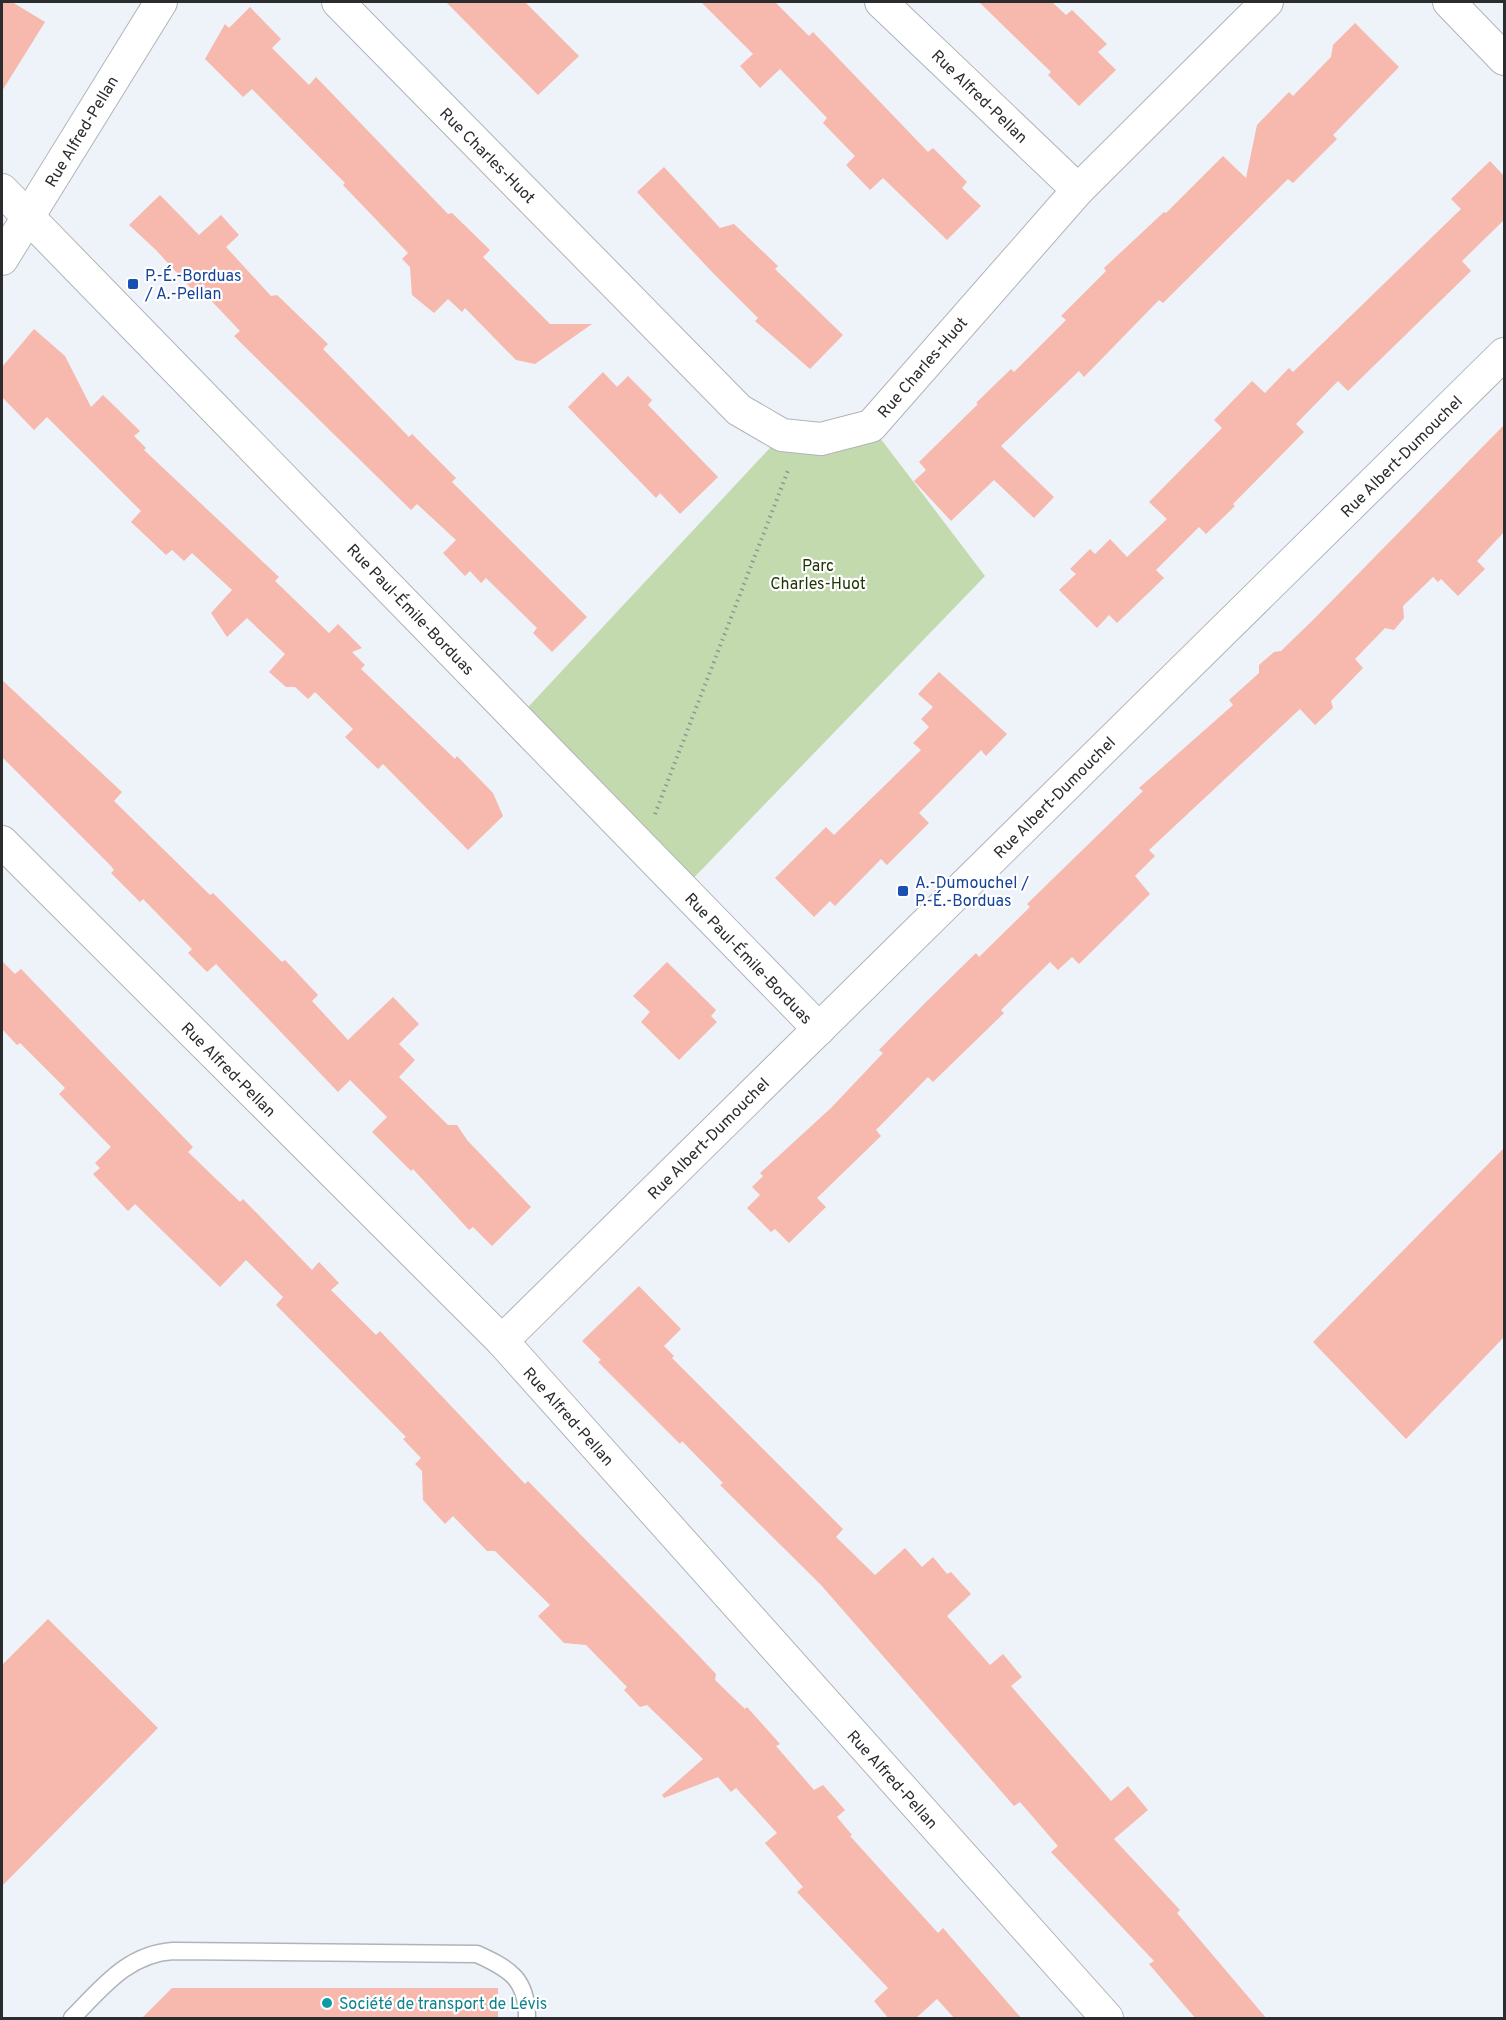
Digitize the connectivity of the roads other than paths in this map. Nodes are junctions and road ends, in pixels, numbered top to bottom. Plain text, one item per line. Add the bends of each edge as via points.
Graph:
1 (160, 2) edge
2 (338, 2) edge
3 (881, 2) edge
4 (1267, 2) edge
5 (1449, 2) edge
6 (1504, 59) edge
7 (2, 190) edge
8 (1078, 190) junction
9 (29, 216) junction
10 (2, 259) edge
11 (1504, 354) edge
12 (2, 842) edge
13 (819, 1029) junction
14 (502, 1341) junction
15 (72, 2019) edge
16 (527, 2019) edge
17 (1107, 2019) edge

1 - 9 street, Rue Alfred-Pellan
2 - 8 street, Rue Charles-Huot via 739,410 782,435 821,439 871,426
3 - 8 street, Rue Alfred-Pellan
4 - 8 street, Rue Charles-Huot
5 - 6 street
7 - 9 street, Rue Paul-Émile-Borduas
9 - 10 street, Rue Alfred-Pellan
9 - 13 street, Rue Paul-Émile-Borduas
11 - 13 street, Rue Albert-Dumouchel
12 - 14 street, Rue Alfred-Pellan
13 - 14 street, Rue Albert-Dumouchel
14 - 17 street, Rue Alfred-Pellan
15 - 16 lane via 111,1979 153,1952 429,1951 477,1954 512,1972 523,1988

